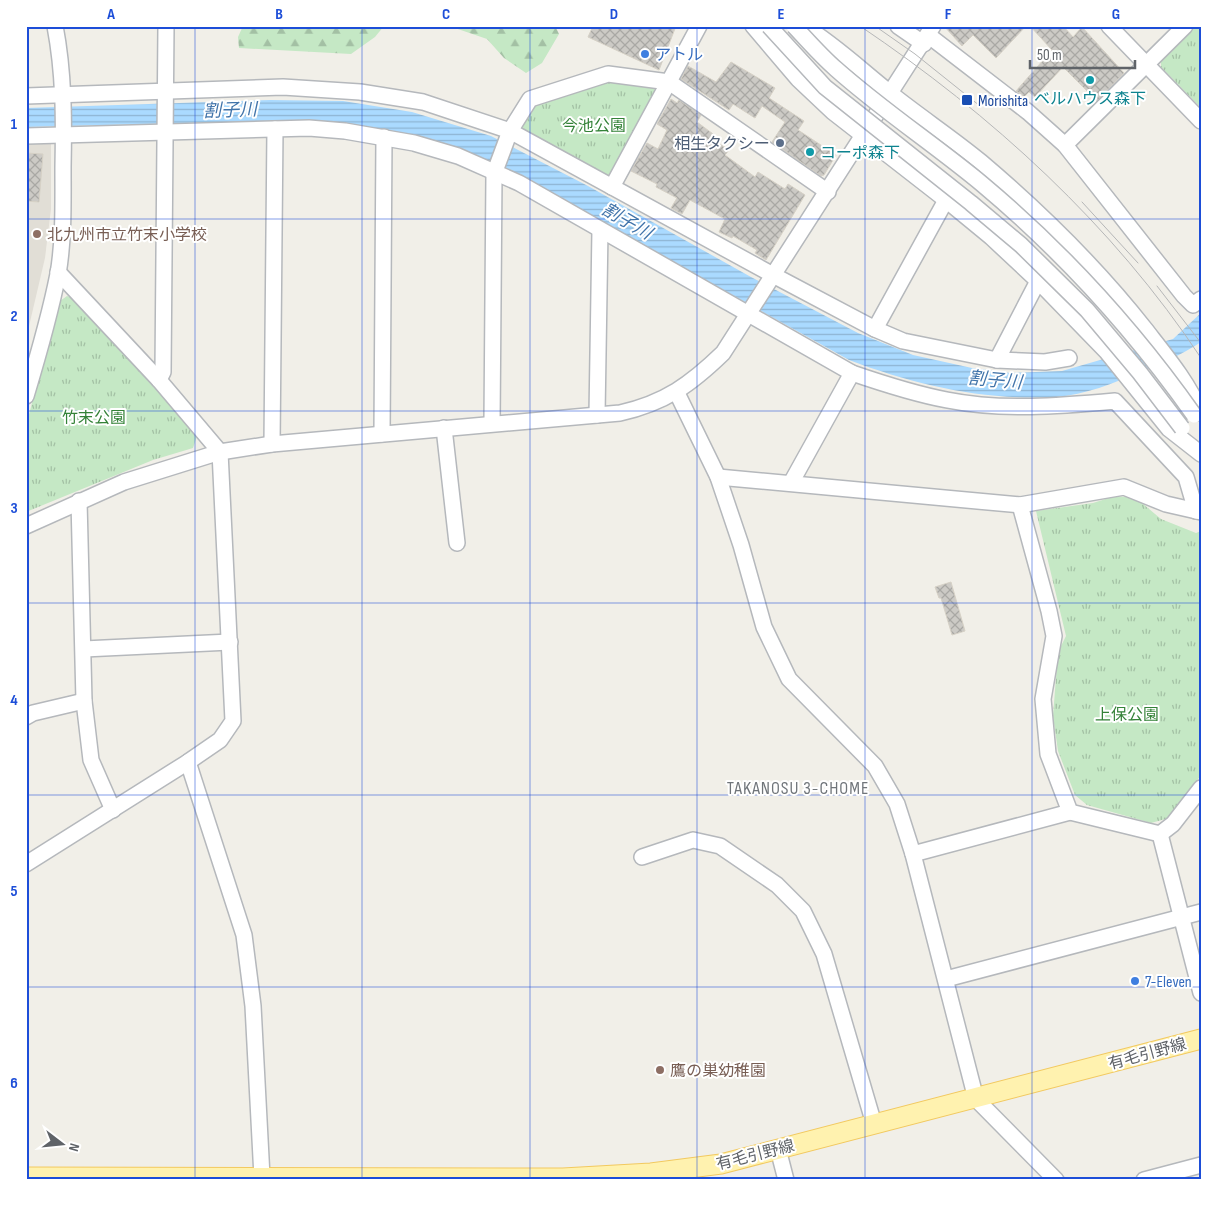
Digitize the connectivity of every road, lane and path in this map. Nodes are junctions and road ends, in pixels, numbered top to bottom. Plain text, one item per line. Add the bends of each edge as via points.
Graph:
1 (55, 26) edge
2 (166, 26) edge
3 (699, 26) edge
4 (753, 26) edge
5 (769, 26) edge
6 (794, 26) edge
7 (804, 26) edge
8 (898, 26) edge
9 (1109, 26) edge
10 (1185, 26) edge
11 (929, 35) edge
12 (1145, 64) junction
13 (668, 82) junction
14 (890, 93) junction
15 (165, 94) junction
16 (26, 96) edge
17 (63, 97) junction
18 (1201, 121) edge
19 (275, 129) junction
20 (165, 130) junction
21 (63, 133) junction
22 (509, 133) junction
23 (26, 136) edge
24 (863, 136) junction
25 (384, 137) junction
26 (1065, 145) junction
27 (495, 172) junction
28 (612, 187) junction
29 (828, 192) junction
30 (946, 200) junction
31 (600, 230) junction
32 (58, 272) junction
33 (771, 278) junction
34 (1038, 281) junction
35 (1201, 299) edge
36 (747, 312) junction
37 (875, 329) junction
38 (1069, 358) dead end
39 (997, 360) junction
40 (852, 373) junction
41 (159, 380) junction
42 (677, 392) junction
43 (26, 396) edge
44 (597, 415) junction
45 (1199, 418) edge
46 (492, 423) junction
47 (444, 428) junction
48 (382, 434) junction
49 (272, 444) junction
50 (220, 452) junction
51 (1201, 454) edge
52 (718, 477) junction
53 (791, 483) junction
54 (79, 501) junction
55 (1020, 505) junction
56 (1198, 511) edge
57 (26, 526) edge
58 (458, 543) dead end
59 (230, 642) junction
60 (84, 649) junction
61 (84, 701) junction
62 (26, 717) edge
63 (188, 762) junction
64 (1201, 788) edge
65 (113, 810) junction
66 (1070, 812) junction
67 (1160, 834) junction
68 (913, 854) junction
69 (642, 857) dead end
70 (26, 864) edge
71 (1201, 912) edge
72 (1182, 917) junction
73 (946, 980) junction
74 (1201, 993) edge
75 (1201, 1039) edge
76 (976, 1098) junction
77 (874, 1124) junction
78 (778, 1149) junction
79 (1201, 1164) edge
80 (26, 1177) edge
81 (262, 1177) junction
82 (242, 1179) edge
83 (563, 1179) edge
84 (786, 1180) edge
85 (1056, 1180) edge
86 (1144, 1180) edge

1 - 17 street
2 - 15 street
3 - 13 street
4 - 24 street via 798,79
5 - 51 street, bridge via 825,87 1021,245 1087,310 1140,372
6 - 45 street, bridge via 836,70 983,184 1036,232 1134,337
7 - 14 street via 827,40
8 - 11 street
9 - 12 street
10 - 12 street
11 - 14 street
11 - 26 street via 1021,106
12 - 18 street
12 - 26 street
13 - 22 street via 608,74 584,80 530,99
13 - 28 street
13 - 29 street
14 - 24 street
14 - 45 street via 980,162 1118,295 1192,390
15 - 17 street
15 - 20 street
15 - 22 street via 282,88 360,92 423,102
16 - 17 street
17 - 21 street
19 - 20 street
19 - 25 street via 346,131
19 - 49 street
20 - 21 street
20 - 41 street via 163,372
21 - 23 street
21 - 32 street via 63,205
22 - 27 street
22 - 28 street
24 - 29 street
24 - 30 street
25 - 27 street via 458,156
25 - 48 street
26 - 35 street via 1184,296 1193,305
27 - 31 street
27 - 46 street
28 - 33 street
29 - 33 street
30 - 34 street
30 - 37 street
31 - 36 street
31 - 44 street
32 - 41 street
32 - 43 street
33 - 36 street
33 - 37 street
34 - 39 street
34 - 51 street via 1107,352 1170,430
36 - 40 street
36 - 42 street via 723,353 700,376
37 - 39 street via 903,341
38 - 39 street via 1045,362
40 - 53 street
40 - 56 street via 905,391 950,401 1016,406 1115,401 1186,477
41 - 50 street
42 - 44 street via 642,408
42 - 52 street
44 - 46 street
46 - 47 street
47 - 48 street
47 - 58 street
48 - 49 street
49 - 50 street
50 - 54 street via 124,482
50 - 59 street
52 - 53 street
52 - 68 street via 764,627 789,679 875,766 897,804
53 - 55 street
54 - 57 street
54 - 60 street
55 - 56 street via 1124,487 1166,504
55 - 66 street via 1050,611 1054,636 1043,699 1048,754
59 - 60 street
59 - 63 street via 233,721 220,740
60 - 61 street
61 - 62 street
61 - 65 street via 91,760
63 - 65 street
63 - 81 street via 244,935 253,1006
64 - 67 street via 1173,824
65 - 70 street
66 - 67 street
66 - 68 street
67 - 72 street
68 - 73 street
69 - 77 street via 693,840 720,846 777,885 804,911 824,954
71 - 72 street
72 - 73 street
72 - 74 street
73 - 76 street
75 - 76 main road, 有毛引野線
76 - 77 main road, 有毛引野線
76 - 85 street
77 - 78 main road, 有毛引野線
78 - 83 main road, 有毛引野線 via 721,1164
78 - 84 street
79 - 86 street
80 - 82 main road, 有毛引野線
81 - 82 main road, 有毛引野線
81 - 83 main road, 有毛引野線

